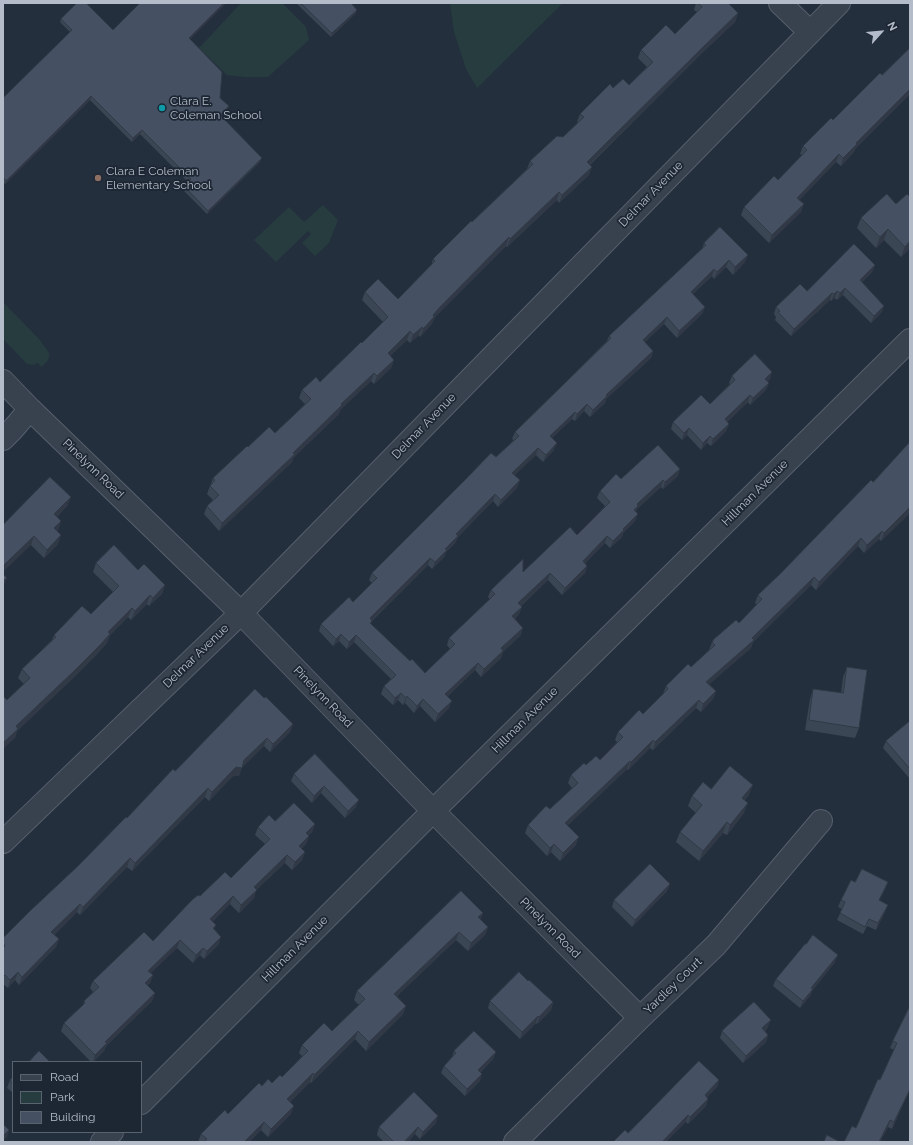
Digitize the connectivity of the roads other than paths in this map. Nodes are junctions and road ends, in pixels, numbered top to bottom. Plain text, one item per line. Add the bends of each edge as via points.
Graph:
1 (780, 3) edge
2 (840, 3) edge
3 (810, 32) junction
4 (910, 340) edge
5 (3, 381) edge
6 (30, 409) junction
7 (3, 439) edge
8 (241, 613) junction
9 (433, 811) junction
10 (821, 821) dead end
11 (3, 842) edge
12 (640, 1018) junction
13 (142, 1102) edge
14 (111, 1133) edge
15 (102, 1142) edge
16 (515, 1142) edge

1 - 3 street
2 - 3 street, Delmar Avenue
3 - 8 street, Delmar Avenue
4 - 9 street, Hillman Avenue
5 - 6 street, Pinelynn Road
6 - 7 street
6 - 8 street, Pinelynn Road
8 - 9 street, Pinelynn Road
8 - 11 street, Delmar Avenue
9 - 12 street, Pinelynn Road
9 - 13 street, Hillman Avenue
10 - 12 street, Yardley Court via 716,945
12 - 16 street, Yardley Court
14 - 15 street

